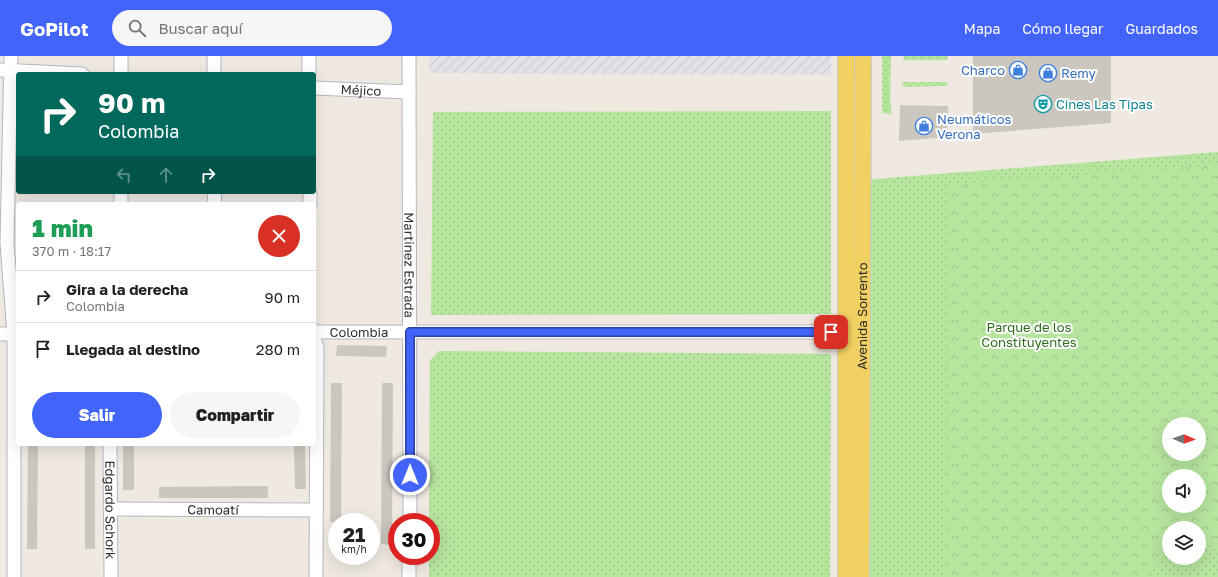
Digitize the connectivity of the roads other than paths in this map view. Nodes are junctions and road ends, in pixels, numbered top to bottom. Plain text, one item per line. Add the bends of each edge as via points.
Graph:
1 (10, 56) edge
2 (121, 56) edge
3 (214, 56) edge
4 (309, 56) edge
5 (409, 56) edge
6 (846, 56) edge
7 (863, 56) edge
8 (5, 70) edge
9 (44, 72) edge
10 (121, 72) edge
11 (214, 72) edge
12 (309, 72) edge
13 (316, 88) edge
14 (409, 92) junction
15 (4, 243) edge
16 (316, 332) edge
17 (410, 332) junction
18 (837, 332) dead end
19 (0, 334) edge
20 (16, 334) edge
21 (316, 344) edge
22 (316, 425) edge
23 (110, 446) edge
24 (110, 509) junction
25 (316, 510) junction
26 (410, 513) edge
27 (410, 565) edge
28 (14, 577) edge
29 (111, 577) edge
30 (316, 577) edge
31 (409, 577) edge
32 (846, 577) edge
33 (861, 577) edge

1 - 8 street
2 - 10 street
3 - 11 street
4 - 12 street
5 - 14 street, Martinez Estrada
6 - 32 main road, Avenida Sorrento
7 - 33 main road, Avenida Sorrento
8 - 9 street
8 - 15 street
13 - 14 street, Méjico
14 - 17 street, Martinez Estrada
15 - 20 street
16 - 17 street, Colombia
17 - 18 street, Colombia
17 - 26 street, Martinez Estrada
19 - 20 street
20 - 28 street
21 - 22 street
22 - 25 street
23 - 24 street, Edgardo Schork
24 - 25 street, Camoatí
24 - 29 street, Edgardo Schork
25 - 30 street
27 - 31 street

